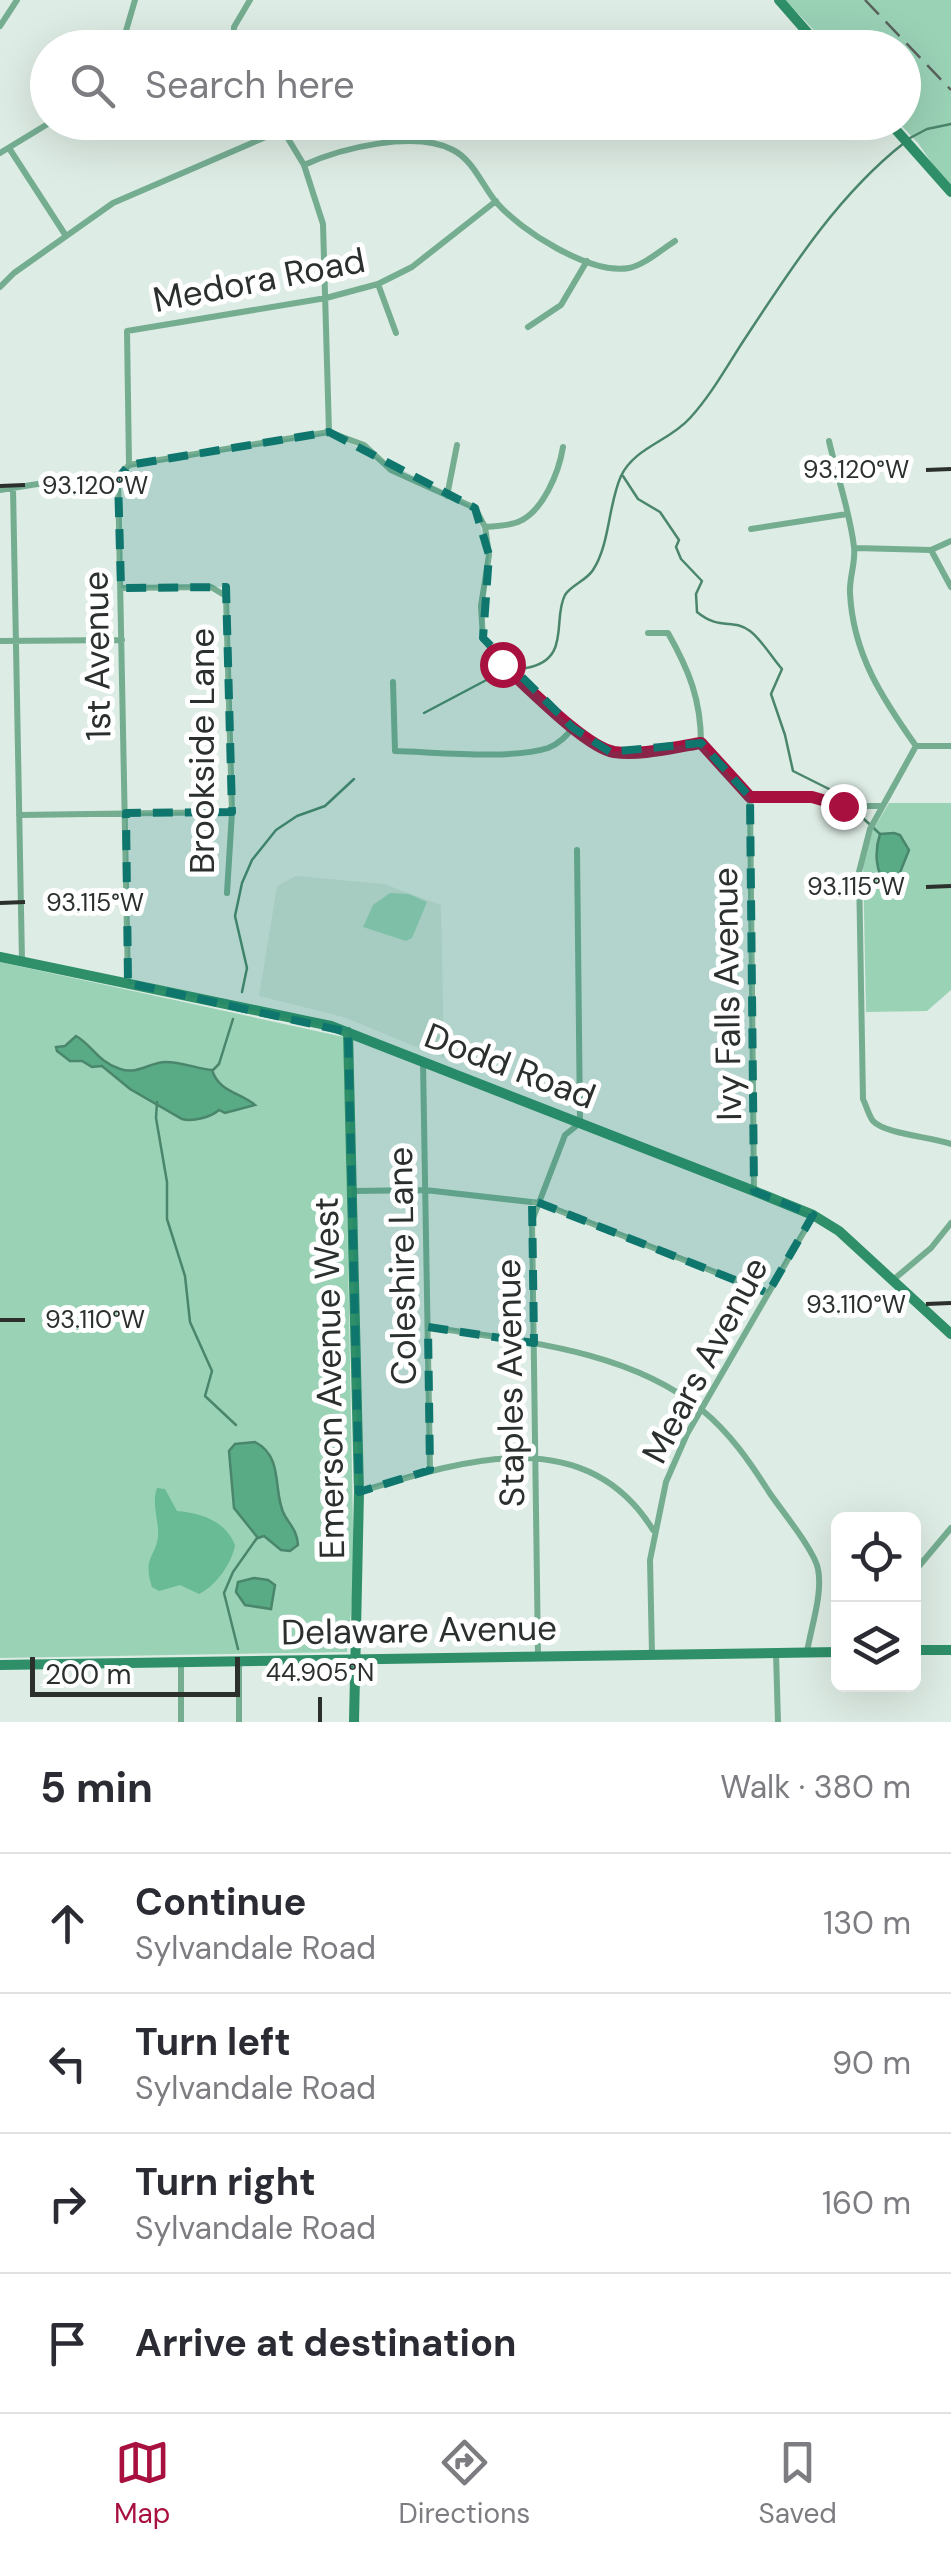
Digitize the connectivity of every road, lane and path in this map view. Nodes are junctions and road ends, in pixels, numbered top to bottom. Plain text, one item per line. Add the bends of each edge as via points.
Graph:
1 (17, 0) edge
2 (135, 0) edge
3 (250, 0) edge
4 (779, 0) edge
5 (0, 26) edge
6 (126, 30) edge
7 (234, 30) edge
8 (805, 30) edge
9 (30, 135) edge
10 (262, 140) edge
11 (289, 140) edge
12 (905, 140) edge
13 (9, 148) junction
14 (0, 154) edge
15 (304, 164) junction
16 (951, 192) edge
17 (496, 202) junction
18 (66, 236) junction
19 (674, 241) dead end
20 (587, 261) junction
21 (378, 284) junction
22 (0, 287) edge
23 (326, 298) junction
24 (528, 327) dead end
25 (127, 331) joint
26 (396, 333) dead end
27 (330, 432) junction
28 (830, 442) dead end
29 (456, 446) dead end
30 (563, 447) dead end
31 (129, 465) junction
32 (81, 477) dead end
33 (13, 488) junction
34 (0, 490) edge
35 (447, 496) junction
36 (847, 514) junction
37 (485, 527) junction
38 (751, 529) dead end
39 (951, 541) edge
40 (855, 550) junction
41 (931, 550) junction
42 (121, 588) junction
43 (951, 588) edge
44 (648, 633) dead end
45 (122, 640) junction
46 (0, 641) edge
47 (16, 641) junction
48 (393, 682) dead end
49 (573, 728) junction
50 (701, 743) junction
51 (916, 746) junction
52 (951, 746) edge
53 (750, 797) junction
54 (883, 806) junction
55 (232, 812) junction
56 (126, 813) junction
57 (19, 815) junction
58 (577, 850) dead end
59 (227, 893) dead end
60 (0, 957) edge
61 (22, 962) junction
62 (128, 984) junction
63 (348, 1032) junction
64 (423, 1061) junction
65 (580, 1123) junction
66 (951, 1144) edge
67 (425, 1190) junction
68 (754, 1191) junction
69 (354, 1192) junction
70 (540, 1203) junction
71 (814, 1215) junction
72 (951, 1224) edge
73 (893, 1280) junction
74 (768, 1293) junction
75 (428, 1326) junction
76 (951, 1334) edge
77 (534, 1343) junction
78 (701, 1409) junction
79 (536, 1458) junction
80 (430, 1470) junction
81 (360, 1492) junction
82 (951, 1528) edge
83 (654, 1531) junction
84 (921, 1564) edge
85 (921, 1650) edge
86 (951, 1650) edge
87 (776, 1652) junction
88 (807, 1652) junction
89 (831, 1652) edge
90 (652, 1654) junction
91 (538, 1655) junction
92 (353, 1658) junction
93 (238, 1660) junction
94 (181, 1662) junction
95 (0, 1666) edge
96 (181, 1722) edge
97 (239, 1722) edge
98 (354, 1722) edge
99 (778, 1722) edge

1 - 5 street
2 - 6 street
3 - 7 street
4 - 8 street
9 - 13 street
10 - 18 street via 113,203
11 - 15 street
12 - 16 street
13 - 14 street
13 - 18 street
15 - 17 street via 362,146 426,142 454,150
15 - 23 street via 323,224
17 - 20 street via 520,226
17 - 21 street, Medora Road via 412,267
18 - 22 street
19 - 20 street via 633,268 606,270
20 - 24 street via 561,305
21 - 23 street, Medora Road
21 - 26 street
23 - 25 street, Medora Road
23 - 27 street
25 - 31 street, 1st Avenue
27 - 31 street
27 - 35 street
28 - 36 street
29 - 35 street
30 - 37 street via 536,510 517,522
31 - 42 street, 1st Avenue via 118,478
32 - 33 street
33 - 34 street
33 - 47 street
35 - 37 street via 474,508
36 - 38 street
36 - 40 street
37 - 49 street via 483,638
39 - 41 street
40 - 41 street
40 - 51 street via 852,626 863,664
41 - 43 street
42 - 45 street, 1st Avenue
42 - 55 street, Brookside Lane via 211,587 226,596
44 - 50 street via 668,633 684,661 697,691
45 - 47 street
45 - 56 street, 1st Avenue
46 - 47 street
47 - 57 street
48 - 49 street via 395,752 547,748
49 - 50 street via 610,752
50 - 53 street
51 - 52 street
51 - 54 street
53 - 54 street
53 - 68 street, Ivy Falls Avenue
54 - 66 street via 859,872 863,1099 874,1122
55 - 56 street
55 - 59 street, Brookside Lane
56 - 57 street
56 - 62 street, 1st Avenue
57 - 61 street
58 - 65 street
60 - 61 street, Dodd Road
61 - 62 street, Dodd Road
62 - 63 street, Dodd Road
63 - 64 street, Dodd Road
63 - 69 street, Emerson Avenue West
64 - 65 street, Dodd Road
64 - 67 street, Coleshire Lane
65 - 68 street, Dodd Road
65 - 70 street, Staples Avenue via 564,1135
67 - 69 street
67 - 70 street
67 - 75 street, Coleshire Lane
68 - 71 street, Dodd Road
69 - 81 street, Emerson Avenue West
70 - 74 street
70 - 77 street, Staples Avenue via 532,1222
71 - 73 street, Dodd Road
71 - 74 street, Mears Avenue
72 - 73 street
73 - 76 street, Dodd Road
74 - 78 street, Mears Avenue
75 - 77 street
75 - 80 street, Coleshire Lane
77 - 78 street via 654,1379
77 - 79 street, Staples Avenue
78 - 83 street, Mears Avenue via 666,1482
78 - 88 street via 741,1449 812,1554 819,1580
79 - 80 street via 486,1458
79 - 83 street via 606,1480
79 - 91 street, Staples Avenue
80 - 81 street
81 - 92 street, Emerson Avenue West
82 - 84 street
83 - 90 street, Mears Avenue
85 - 86 street
87 - 88 street, Delaware Avenue
87 - 90 street, Delaware Avenue
87 - 99 street
88 - 89 street, Delaware Avenue
90 - 91 street, Delaware Avenue
91 - 92 street, Delaware Avenue
92 - 93 street, Delaware Avenue
92 - 98 street, Emerson Avenue West
93 - 94 street, Delaware Avenue
93 - 97 street
94 - 95 street, Delaware Avenue
94 - 96 street

